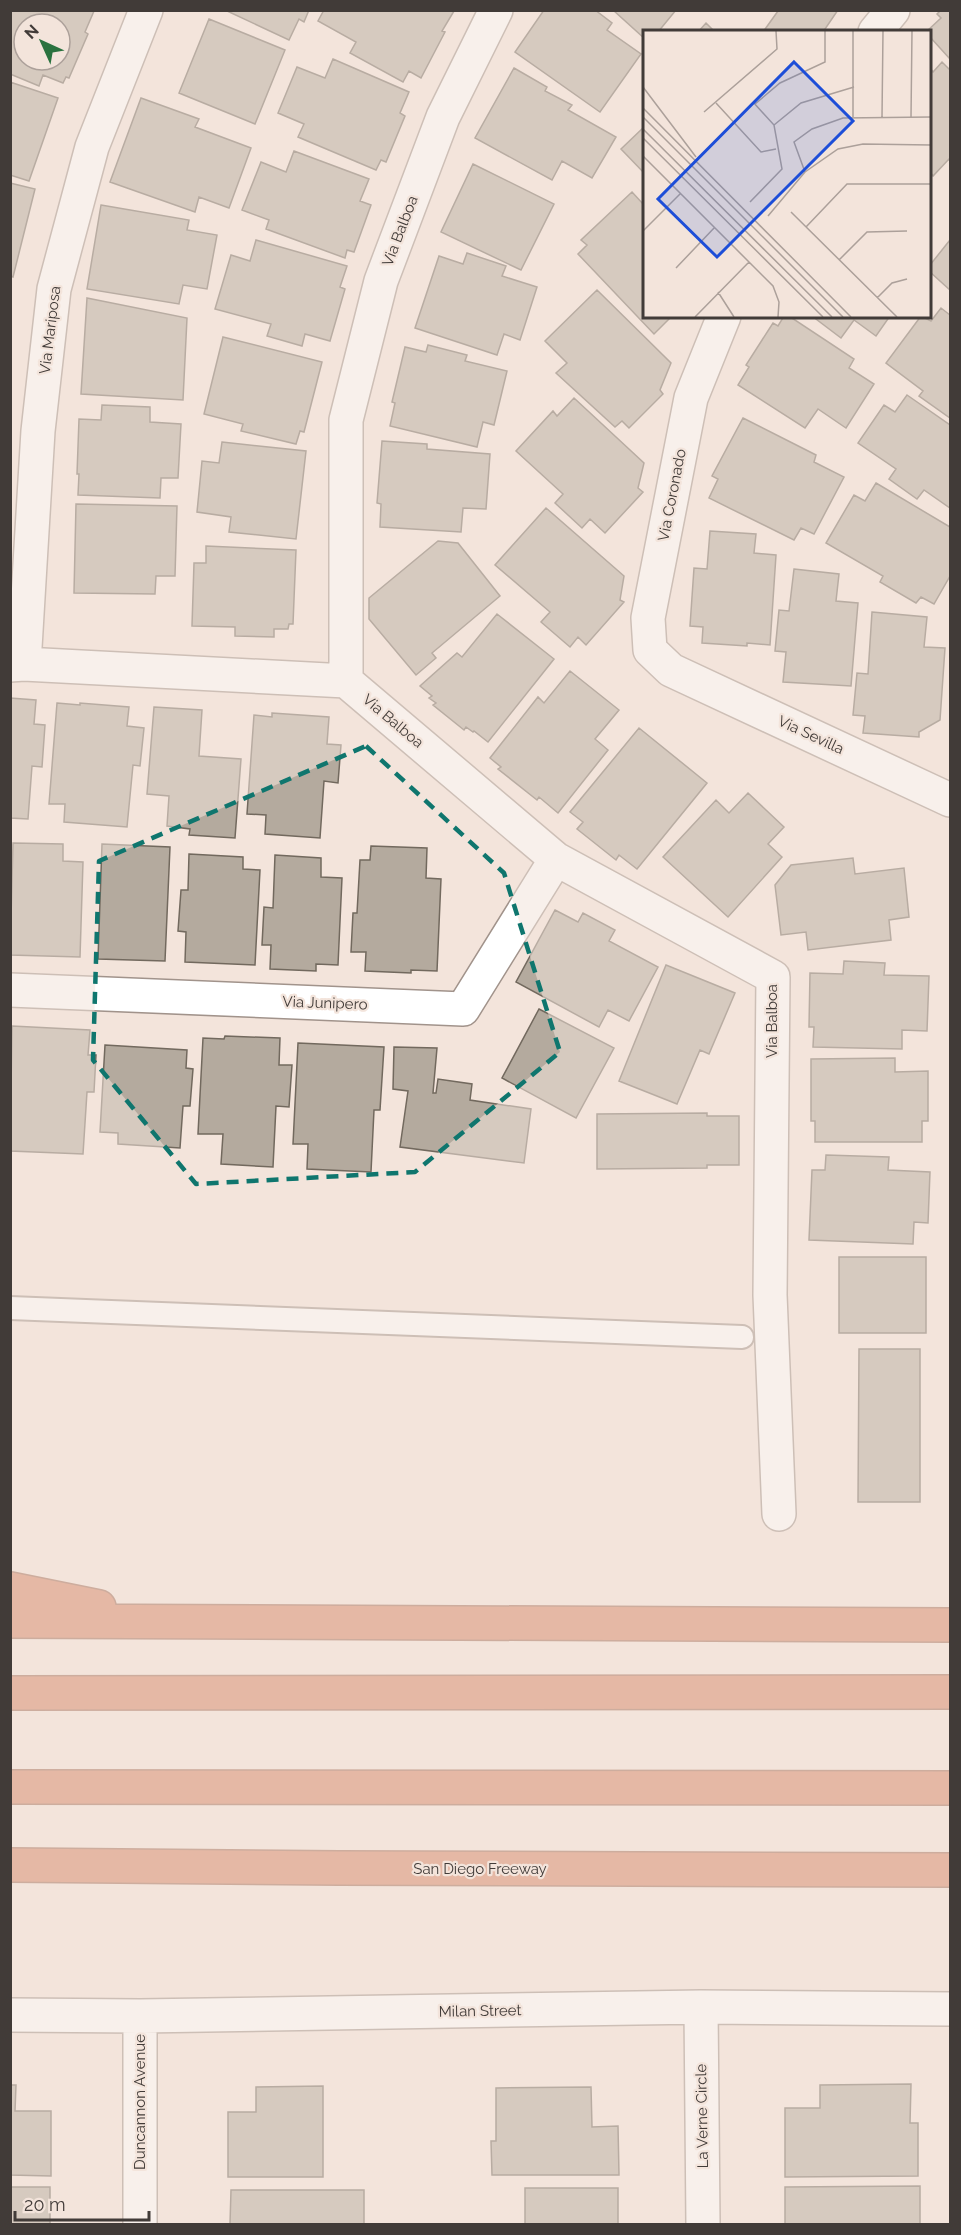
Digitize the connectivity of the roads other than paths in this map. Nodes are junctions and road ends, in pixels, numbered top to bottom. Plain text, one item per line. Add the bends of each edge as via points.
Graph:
1 (146, 10) edge
2 (496, 10) edge
3 (893, 10) edge
4 (877, 30) edge
5 (723, 318) edge
6 (17, 665) edge
7 (671, 670) joint
8 (346, 681) junction
9 (951, 800) edge
10 (556, 859) junction
11 (10, 990) edge
12 (10, 1308) edge
13 (742, 1337) dead end
14 (779, 1514) dead end
15 (10, 1589) edge
16 (10, 1621) edge
17 (174, 1622) junction
18 (951, 1625) edge
19 (951, 1692) edge
20 (10, 1693) edge
21 (10, 1787) edge
22 (951, 1788) edge
23 (10, 1865) edge
24 (951, 1870) edge
25 (701, 2007) junction
26 (951, 2009) edge
27 (10, 2015) edge
28 (140, 2016) junction
29 (140, 2224) edge
30 (704, 2224) edge

1 - 6 street, Via Mariposa via 92,147 54,289
2 - 8 street, Via Balboa via 443,117 381,281 346,420
3 - 4 street
5 - 7 street, Via Coronado via 691,398 648,618 650,650
6 - 8 street
7 - 9 street, Via Sevilla
8 - 10 street, Via Balboa
10 - 11 street, Via Junipero via 463,1009
10 - 14 street, Via Balboa via 773,977 770,1295
12 - 13 lane
15 - 17 highway
16 - 17 highway
17 - 18 highway
19 - 20 highway
21 - 22 highway
23 - 24 highway, San Diego Freeway
25 - 26 street, Milan Street
25 - 28 street, Milan Street
25 - 30 street, La Verne Circle
27 - 28 street, Milan Street
28 - 29 street, Duncannon Avenue

